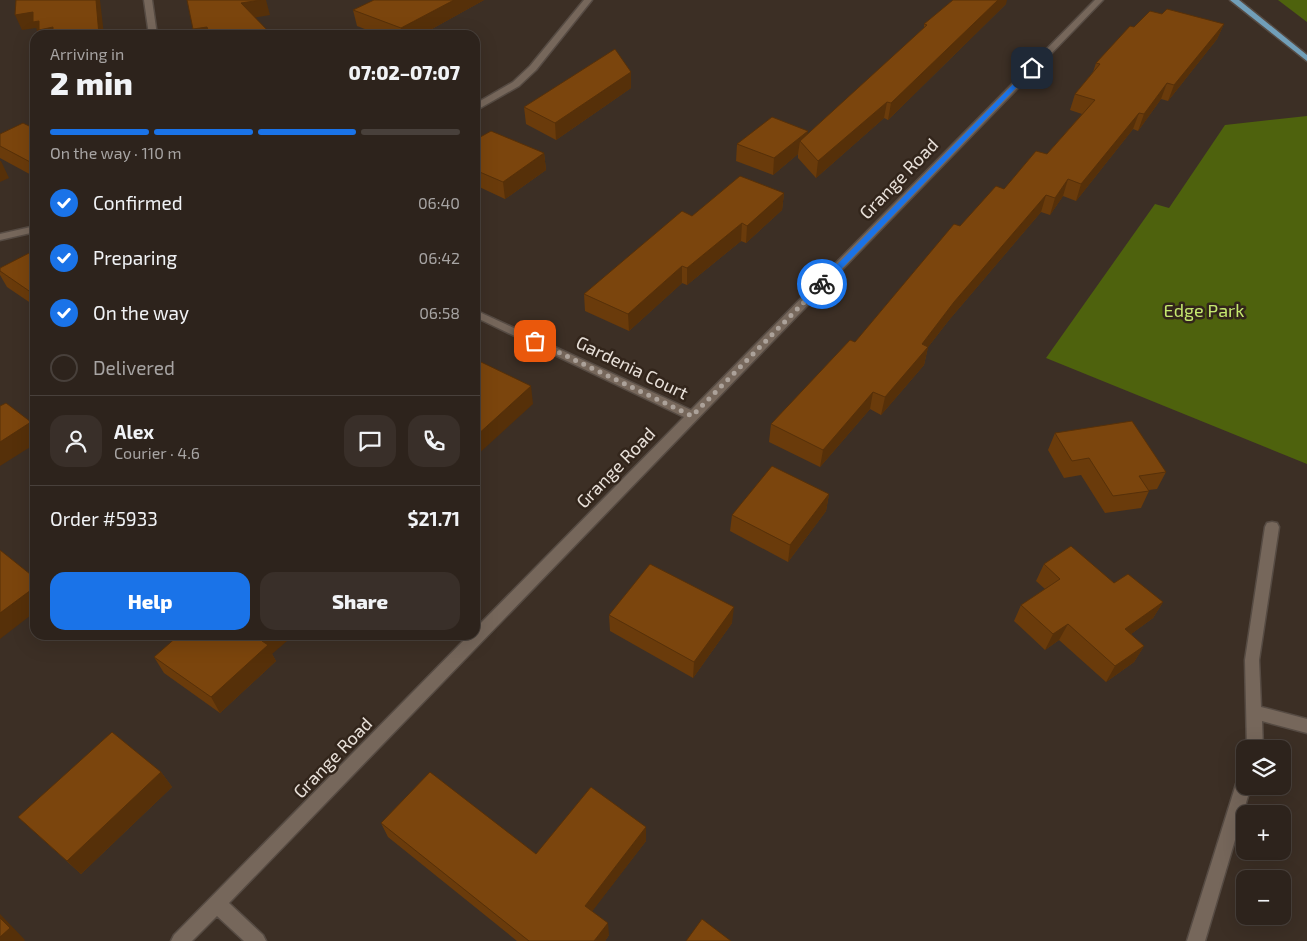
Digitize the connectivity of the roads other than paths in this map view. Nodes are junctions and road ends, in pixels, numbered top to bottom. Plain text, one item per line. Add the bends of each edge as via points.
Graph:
1 (148, 0) edge
2 (588, 0) edge
3 (1099, 0) edge
4 (1234, 0) edge
5 (152, 30) edge
6 (1307, 59) edge
7 (480, 105) edge
8 (30, 229) edge
9 (0, 237) edge
10 (480, 315) edge
11 (692, 416) junction
12 (1272, 527) dead end
13 (480, 634) edge
14 (474, 640) edge
15 (1254, 712) junction
16 (1307, 726) edge
17 (1255, 740) edge
18 (1241, 795) edge
19 (217, 904) junction
20 (180, 941) edge
21 (257, 941) edge
22 (1196, 941) edge

1 - 5 street
2 - 7 street via 533,68 516,84
3 - 11 street, Grange Road
4 - 6 main road
8 - 9 street
10 - 11 street, Gardenia Court
11 - 13 street, Grange Road
12 - 15 street via 1252,660
14 - 19 street, Grange Road
15 - 16 street
15 - 17 street
18 - 22 street
19 - 20 street, Grange Road
19 - 21 street

